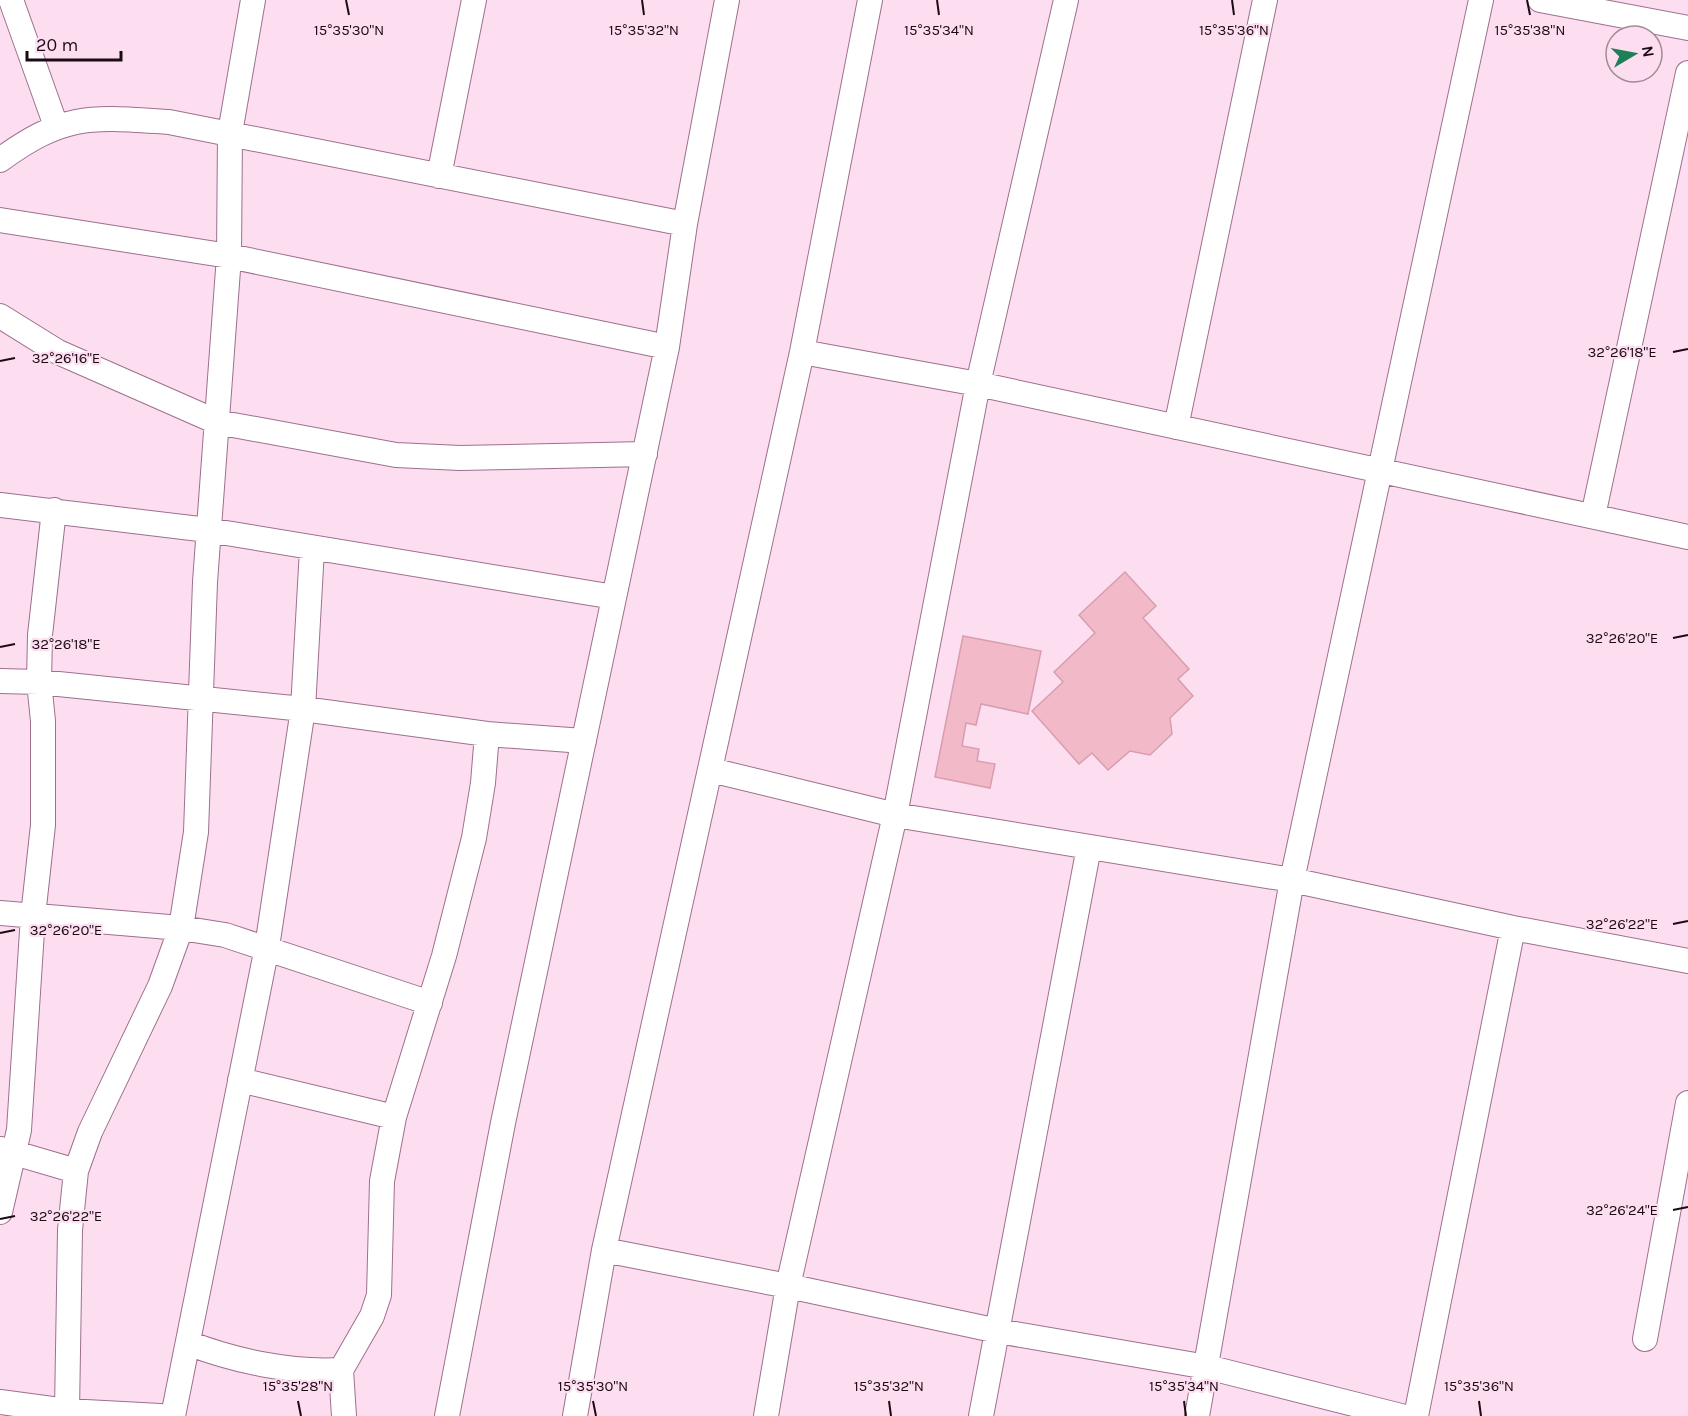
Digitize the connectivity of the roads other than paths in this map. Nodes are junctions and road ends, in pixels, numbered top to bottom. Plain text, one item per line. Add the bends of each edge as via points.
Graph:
1 (253, 0) edge
2 (474, 0) edge
3 (727, 0) edge
4 (870, 0) edge
5 (1066, 0) edge
6 (1265, 0) edge
7 (1481, 0) edge
8 (1540, 0) edge
9 (9, 1) edge
10 (1688, 28) edge
11 (1688, 74) edge
12 (56, 126) junction
13 (230, 133) junction
14 (0, 160) edge
15 (439, 176) junction
16 (0, 220) edge
17 (685, 225) junction
18 (229, 256) junction
19 (0, 316) edge
20 (666, 347) junction
21 (802, 352) junction
22 (978, 384) junction
23 (217, 422) junction
24 (1176, 427) junction
25 (645, 454) junction
26 (1378, 472) junction
27 (0, 505) edge
28 (54, 510) junction
29 (1593, 516) junction
30 (208, 530) junction
31 (1688, 537) edge
32 (312, 549) junction
33 (614, 597) junction
34 (0, 681) edge
35 (39, 682) junction
36 (202, 700) junction
37 (303, 709) junction
38 (487, 734) junction
39 (584, 741) junction
40 (711, 770) junction
41 (894, 815) junction
42 (1089, 847) junction
43 (1292, 880) junction
44 (0, 913) edge
45 (33, 916) junction
46 (181, 928) junction
47 (1513, 928) junction
48 (267, 947) junction
49 (1688, 961) edge
50 (430, 1003) junction
51 (240, 1080) junction
52 (1688, 1103) edge
53 (394, 1117) junction
54 (8, 1151) edge
55 (76, 1171) junction
56 (0, 1212) edge
57 (604, 1250) junction
58 (788, 1286) junction
59 (998, 1331) junction
60 (1645, 1339) dead end
61 (188, 1343) junction
62 (1207, 1367) junction
63 (340, 1370) junction
64 (0, 1402) edge
65 (67, 1411) junction
66 (160, 1416) edge
67 (173, 1416) edge
68 (344, 1416) edge
69 (447, 1416) edge
70 (575, 1416) edge
71 (766, 1416) edge
72 (981, 1416) edge
73 (1197, 1416) edge
74 (1401, 1416) edge
75 (1416, 1416) edge

1 - 13 street
2 - 15 street
3 - 17 street
4 - 21 street
5 - 22 street
6 - 24 street
7 - 26 street
8 - 10 street
9 - 12 street
11 - 29 street
12 - 13 street via 108,118 169,122
12 - 14 street
13 - 15 street
13 - 18 street
15 - 17 street
16 - 18 street
17 - 20 street
18 - 20 street
18 - 23 street
19 - 23 street via 58,352
20 - 25 street
21 - 22 street
21 - 40 street
22 - 24 street
22 - 41 street
23 - 25 street via 396,455 460,458
23 - 30 street
24 - 26 street
25 - 33 street
26 - 29 street
26 - 43 street
27 - 28 street
28 - 30 street
28 - 35 street via 40,635
29 - 31 street
30 - 32 street
30 - 36 street
32 - 33 street
32 - 37 street
33 - 39 street
34 - 35 street
35 - 36 street
35 - 45 street via 43,814
36 - 37 street
36 - 46 street via 196,832
37 - 38 street
37 - 48 street
38 - 39 street
38 - 50 street via 474,838
39 - 69 street via 503,1123
40 - 41 street
40 - 57 street
41 - 42 street
41 - 58 street
42 - 43 street
42 - 59 street
43 - 47 street
43 - 62 street
44 - 45 street
45 - 46 street
45 - 54 street
46 - 48 street
46 - 55 street via 160,986 90,1132
47 - 49 street
47 - 75 street
48 - 50 street
48 - 51 street
50 - 53 street
51 - 53 street
51 - 61 street
52 - 60 street
53 - 63 street via 382,1181 380,1295
54 - 55 street
54 - 56 street
55 - 65 street via 70,1230
57 - 58 street
57 - 70 street
58 - 59 street
58 - 71 street
59 - 62 street
59 - 72 street
61 - 63 street via 245,1360
61 - 67 street
62 - 73 street
62 - 74 street
63 - 68 street
64 - 65 street
65 - 66 street

